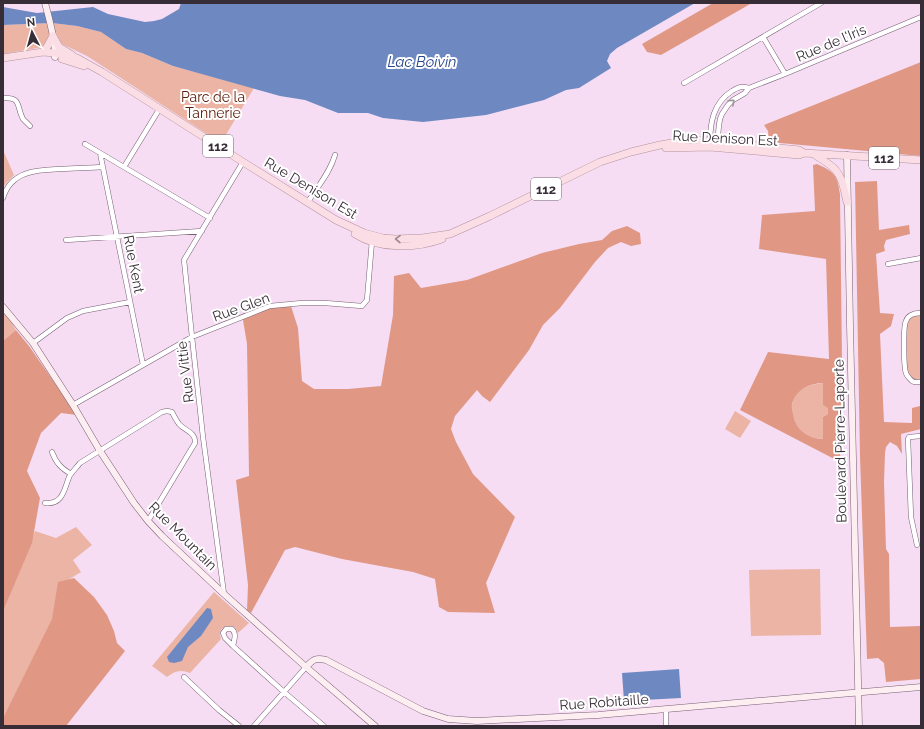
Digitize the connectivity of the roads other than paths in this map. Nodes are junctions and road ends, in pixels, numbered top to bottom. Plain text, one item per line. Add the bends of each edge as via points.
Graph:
1 (821, 3) edge
2 (46, 5) edge
3 (921, 17) edge
4 (52, 34) junction
5 (763, 37) junction
6 (43, 52) junction
7 (55, 55) junction
8 (20, 56) junction
9 (3, 58) edge
10 (77, 58) junction
11 (98, 70) junction
12 (785, 74) junction
13 (684, 83) dead end
14 (749, 88) junction
15 (3, 98) edge
16 (160, 108) junction
17 (713, 116) junction
18 (720, 119) junction
19 (30, 126) dead end
20 (85, 144) dead end
21 (714, 144) junction
22 (100, 153) junction
23 (813, 153) junction
24 (335, 155) dead end
25 (847, 155) junction
26 (921, 160) edge
27 (243, 162) junction
28 (103, 167) junction
29 (124, 167) junction
30 (3, 198) edge
31 (308, 202) junction
32 (847, 202) junction
33 (210, 218) junction
34 (202, 231) junction
35 (117, 237) junction
36 (373, 238) junction
37 (66, 240) dead end
38 (921, 258) edge
39 (888, 264) dead end
40 (130, 302) junction
41 (3, 307) edge
42 (921, 313) edge
43 (192, 337) junction
44 (33, 343) junction
45 (143, 365) junction
46 (921, 382) edge
47 (73, 405) junction
48 (921, 436) edge
49 (100, 451) junction
50 (52, 452) dead end
51 (71, 474) junction
52 (45, 503) dead end
53 (148, 521) junction
54 (917, 545) dead end
55 (224, 594) junction
56 (233, 646) dead end
57 (306, 667) junction
58 (184, 677) dead end
59 (921, 687) edge
60 (284, 692) junction
61 (859, 693) junction
62 (666, 709) junction
63 (448, 723) edge
64 (239, 726) edge
65 (254, 726) edge
66 (324, 726) edge
67 (375, 726) edge
68 (666, 726) edge
69 (859, 726) edge

1 - 5 street
2 - 4 street
3 - 12 street, Rue de l'Iris
4 - 6 main road
4 - 7 street
4 - 10 main road via 59,47
5 - 12 street
5 - 13 street
6 - 7 main road, Rue Denison Est / 112
6 - 8 main road, Rue Denison Est / 112
7 - 8 main road
7 - 10 main road, Rue Denison Est / 112
7 - 11 main road
8 - 9 main road, Rue Denison Est / 112
10 - 11 main road, Rue Denison Est / 112
11 - 16 main road, Rue Denison Est / 112
12 - 14 street, Rue de l'Iris
14 - 17 street, Rue de l'Iris via 741,86 724,96
18 -> 14 street, Rue de l'Iris via 728,105
15 - 19 street via 16,101
16 - 27 main road, Rue Denison Est / 112
16 - 29 street
17 - 18 street
17 - 21 street, Rue de l'Iris via 711,124
18 - 21 street, Rue de l'Iris
20 - 22 street
21 - 23 main road, Rue Denison Est / 112 via 799,155 804,152
21 - 36 main road, Rue Denison Est / 112 via 631,152 600,162 439,240 425,244 392,246
22 - 28 street, Rue Kent
22 - 29 street
23 - 25 main road, Rue Denison Est / 112
23 - 32 main road via 838,173
24 - 31 street
25 - 26 main road, Rue Denison Est / 112
25 - 32 street, Boulevard Pierre-Laporte
27 - 31 main road, Rue Denison Est / 112
27 - 33 street, Rue Vittie
28 - 30 street via 29,172 10,183
28 - 35 street, Rue Kent
29 - 33 street
31 - 36 main road, Rue Denison Est / 112 via 357,235
32 - 61 street, Boulevard Pierre-Laporte
33 - 34 street, Rue Vittie
34 - 35 street
34 - 43 street, Rue Vittie via 184,260
35 - 37 street
35 - 40 street, Rue Kent
36 - 43 street, Rue Glen via 367,300 362,306 309,303 270,306
38 - 39 street
40 - 44 street via 83,311 67,318
40 - 45 street, Rue Kent
41 - 44 street, Rue Mountain
42 - 46 street via 908,317 904,325 907,375 914,382
43 - 45 street, Rue Glen
43 - 55 street, Rue Vittie
44 - 47 street, Rue Mountain
45 - 47 street, Rue Glen
47 - 49 street, Rue Mountain
48 - 54 street via 908,439 911,517
49 - 51 street via 80,463
49 - 53 street, Rue Mountain
49 - 53 street via 167,411 172,412 179,424 192,434 195,443
50 - 51 street via 61,468
51 - 52 street via 61,498 52,503
53 - 55 street, Rue Mountain
55 - 57 street, Rue Mountain
56 - 60 street
57 - 60 street
57 - 63 street, Rue Robitaille via 314,660 326,660
57 - 67 street, Rue Mountain
58 - 64 street
59 - 61 street, Rue Robitaille
60 - 65 street
60 - 66 street
61 - 62 street, Rue Robitaille
61 - 69 street, Boulevard Pierre-Laporte
62 - 63 street, Rue Robitaille
62 - 68 street

